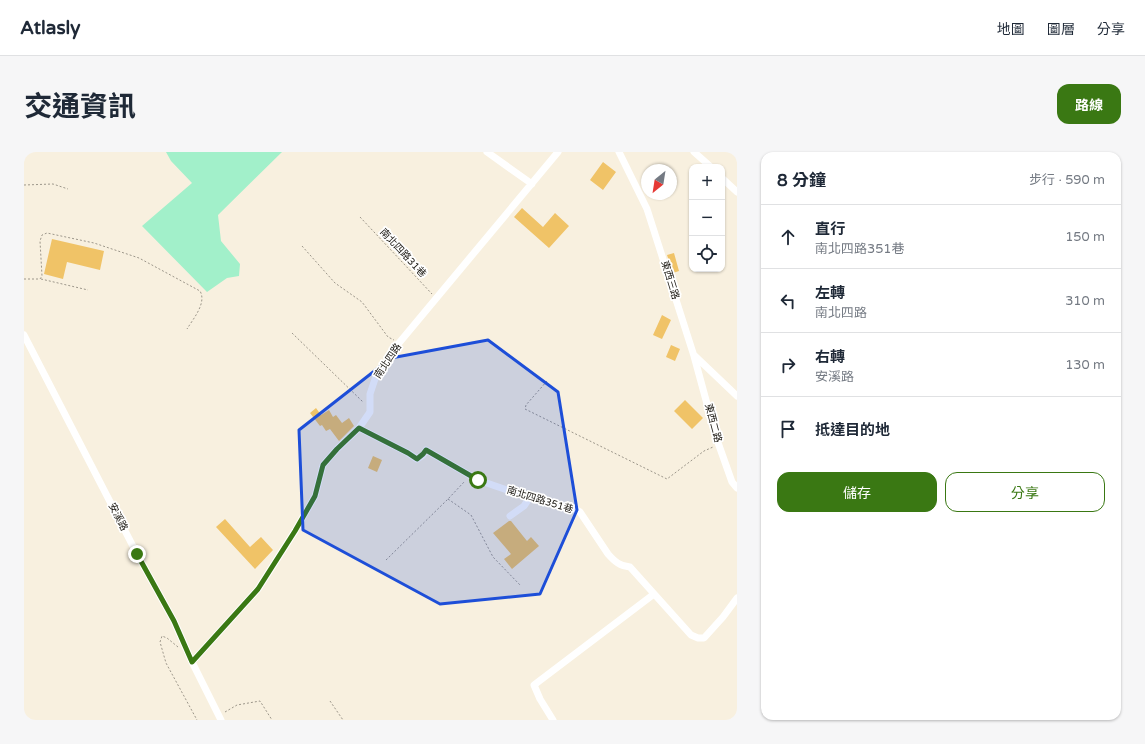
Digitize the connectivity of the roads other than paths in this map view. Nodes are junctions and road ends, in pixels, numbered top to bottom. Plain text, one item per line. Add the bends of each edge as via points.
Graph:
1 (487, 152) edge
2 (558, 152) edge
3 (619, 152) edge
4 (694, 152) edge
5 (707, 164) edge
6 (725, 181) edge
7 (532, 184) junction
8 (737, 192) edge
9 (24, 335) edge
10 (694, 356) junction
11 (737, 396) edge
12 (359, 428) junction
13 (737, 488) edge
14 (530, 497) junction
15 (510, 516) dead end
16 (654, 594) junction
17 (737, 598) edge
18 (192, 662) junction
19 (220, 717) edge
20 (553, 720) edge

1 - 7 street
2 - 7 street, 南北四路
3 - 10 street, 東西三路 via 647,208
4 - 5 street
6 - 8 street
7 - 12 street, 南北四路 via 399,343 375,379 370,394 370,412
9 - 18 street, 安溪路 via 174,621
10 - 11 street, 東西三路
10 - 13 street, 東西二路 via 719,444 732,482
12 - 14 street, 南北四路351巷 via 417,459 426,450 478,480
12 - 18 street, 南北四路 via 323,465 315,496 258,589
14 - 15 street via 524,506
14 - 16 street, 南北四路351巷 via 580,512 608,554 622,566 630,567
16 - 17 street, 南北四路351巷 via 691,635 698,638 704,638
16 - 20 street via 534,685
18 - 19 street, 安溪路

